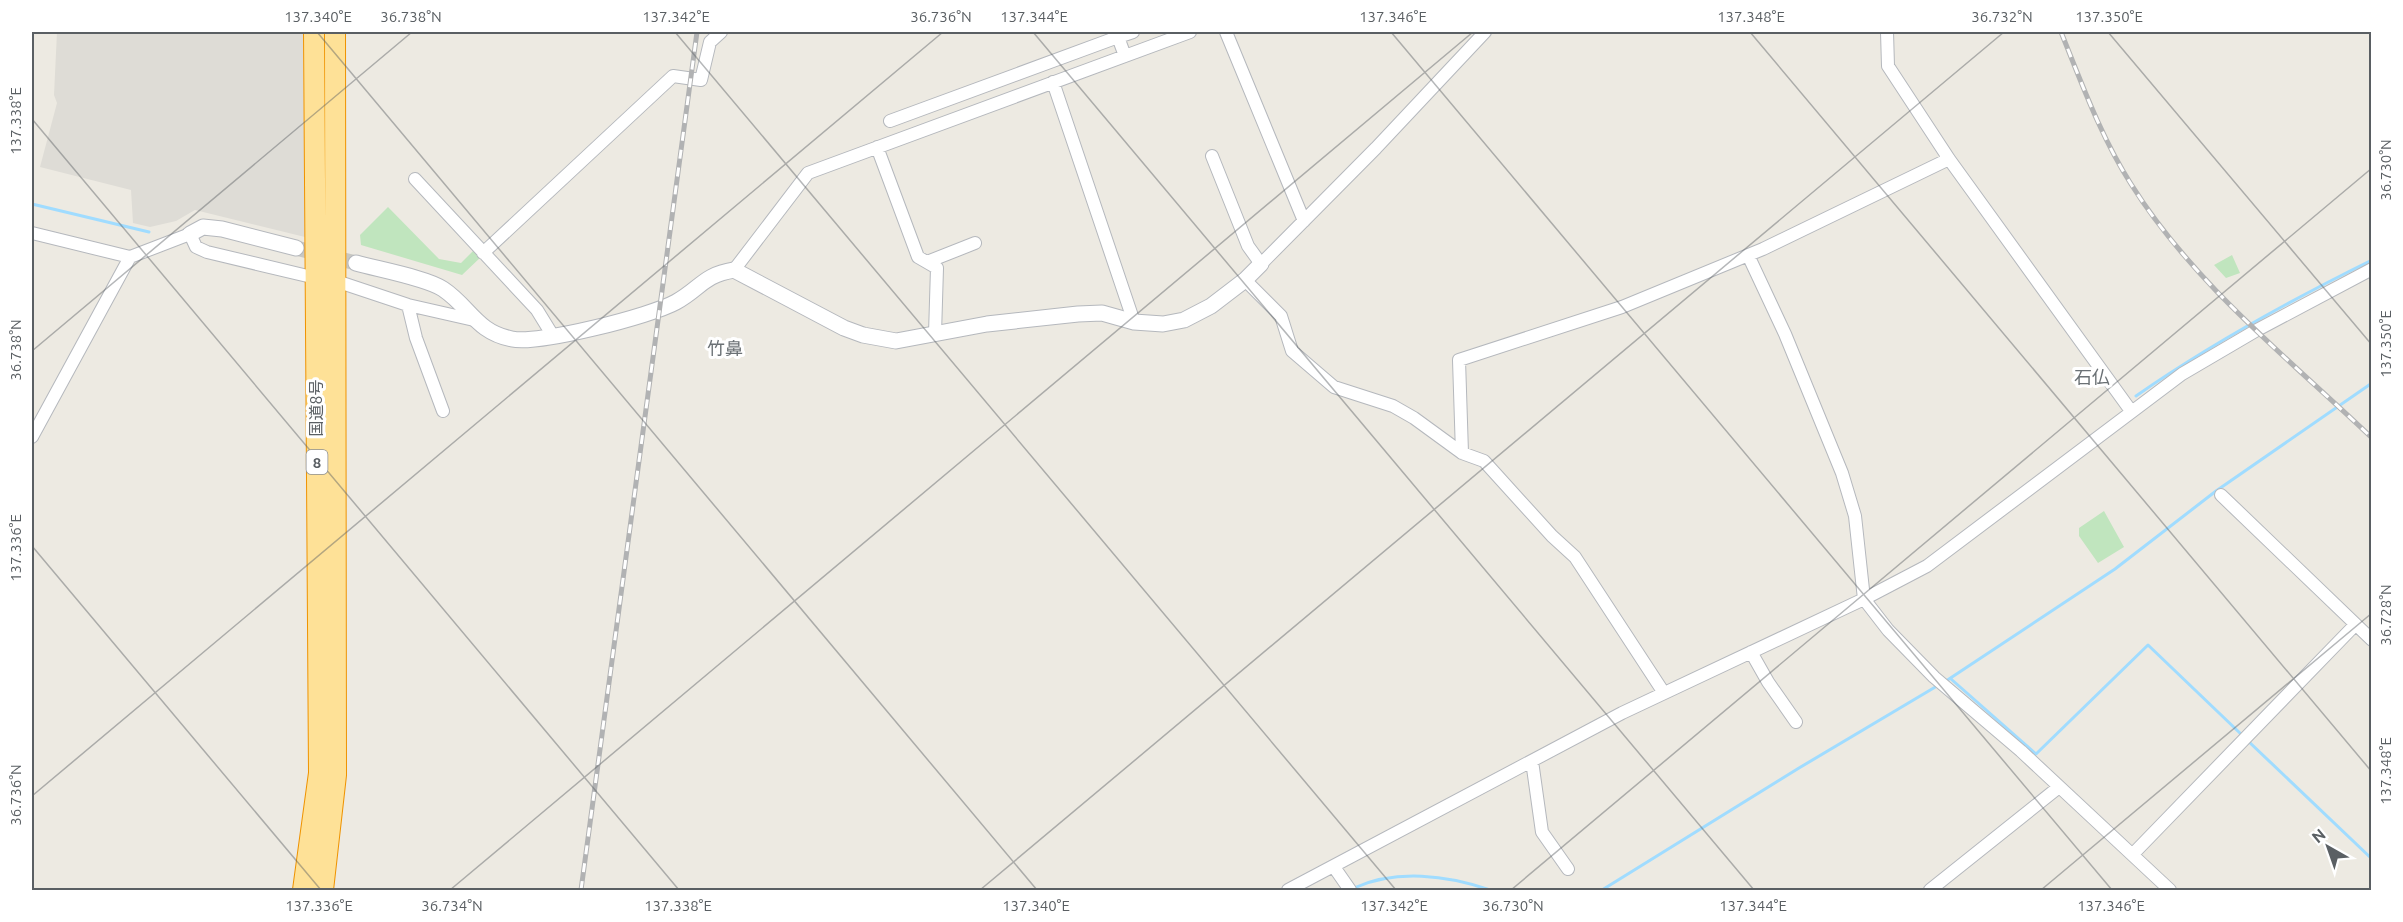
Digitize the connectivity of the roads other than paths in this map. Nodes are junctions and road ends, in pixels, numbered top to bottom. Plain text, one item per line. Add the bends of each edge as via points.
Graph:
1 (314, 32) edge
2 (335, 32) edge
3 (721, 32) edge
4 (1133, 32) edge
5 (1190, 32) edge
6 (1226, 32) edge
7 (1485, 32) edge
8 (1887, 32) edge
9 (1117, 34) edge
10 (1125, 56) junction
11 (1053, 82) junction
12 (890, 121) dead end
13 (877, 147) junction
14 (1212, 156) dead end
15 (1949, 159) junction
16 (415, 179) dead end
17 (1304, 221) junction
18 (32, 233) edge
19 (190, 234) junction
20 (975, 243) dead end
21 (296, 249) tunnel mouth
22 (483, 253) junction
23 (1748, 255) junction
24 (130, 257) junction
25 (927, 262) junction
26 (356, 263) tunnel mouth
27 (1261, 264) junction
28 (2372, 269) edge
29 (734, 270) junction
30 (316, 278) junction
31 (1245, 280) junction
32 (336, 281) junction
33 (408, 305) junction
34 (474, 320) junction
35 (1134, 322) junction
36 (936, 334) junction
37 (553, 336) junction
38 (443, 411) dead end
39 (2131, 411) junction
40 (32, 437) edge
41 (1462, 453) junction
42 (2221, 495) dead end
43 (1864, 599) junction
44 (2355, 625) junction
45 (2372, 640) edge
46 (1751, 652) junction
47 (1664, 693) junction
48 (1796, 722) dead end
49 (1532, 761) junction
50 (2059, 787) junction
51 (2133, 854) junction
52 (1334, 867) junction
53 (1568, 869) dead end
54 (303, 891) edge
55 (323, 891) edge
56 (1288, 891) edge
57 (1350, 891) edge
58 (1930, 891) edge
59 (2170, 891) edge

1 - 30 highway, 国道8号 / 8
2 - 32 highway, 国道8号 / 8
3 - 22 street via 710,42 701,80 674,76
4 - 9 street
5 - 10 street
6 - 17 street
7 - 17 street
8 - 15 street via 1888,66
9 - 10 street
9 - 12 street
10 - 11 street
11 - 13 street
11 - 35 street
13 - 25 street via 918,257
13 - 29 street via 808,173
14 - 27 street via 1248,246
15 - 23 street
15 - 39 street
16 - 22 street
17 - 27 street
18 - 24 street
19 - 21 street via 203,227 222,229
19 - 24 street
19 - 30 street via 196,247 207,252
20 - 25 street
22 - 37 street via 537,310
23 - 41 street via 1622,307 1459,360
23 - 43 street via 1842,473 1855,516
24 - 40 street
25 - 36 street via 937,268
26 - 34 street via 443,289
27 - 31 street
28 - 39 street via 2182,374
29 - 36 street via 863,335 896,341
29 - 37 street via 707,278 676,302 637,318
30 - 54 highway, 国道8号 / 8 via 319,773
31 - 35 street via 1211,306 1184,320 1163,324
31 - 41 street via 1281,316 1292,351 1334,387 1393,406
32 - 33 street
32 - 55 highway, 国道8号 / 8 via 336,775
33 - 34 street
33 - 38 street
34 - 37 street via 488,331 513,340
35 - 36 street via 1102,313 1077,314
39 - 43 street via 1927,566
41 - 47 street via 1484,461 1575,557
42 - 44 street
43 - 46 street
43 - 50 street via 1934,677
44 - 45 street
44 - 51 street
46 - 47 street
46 - 48 street
47 - 49 street
49 - 52 street
49 - 53 street via 1542,832
50 - 51 street
50 - 58 street
51 - 59 street
52 - 56 street
52 - 57 street

